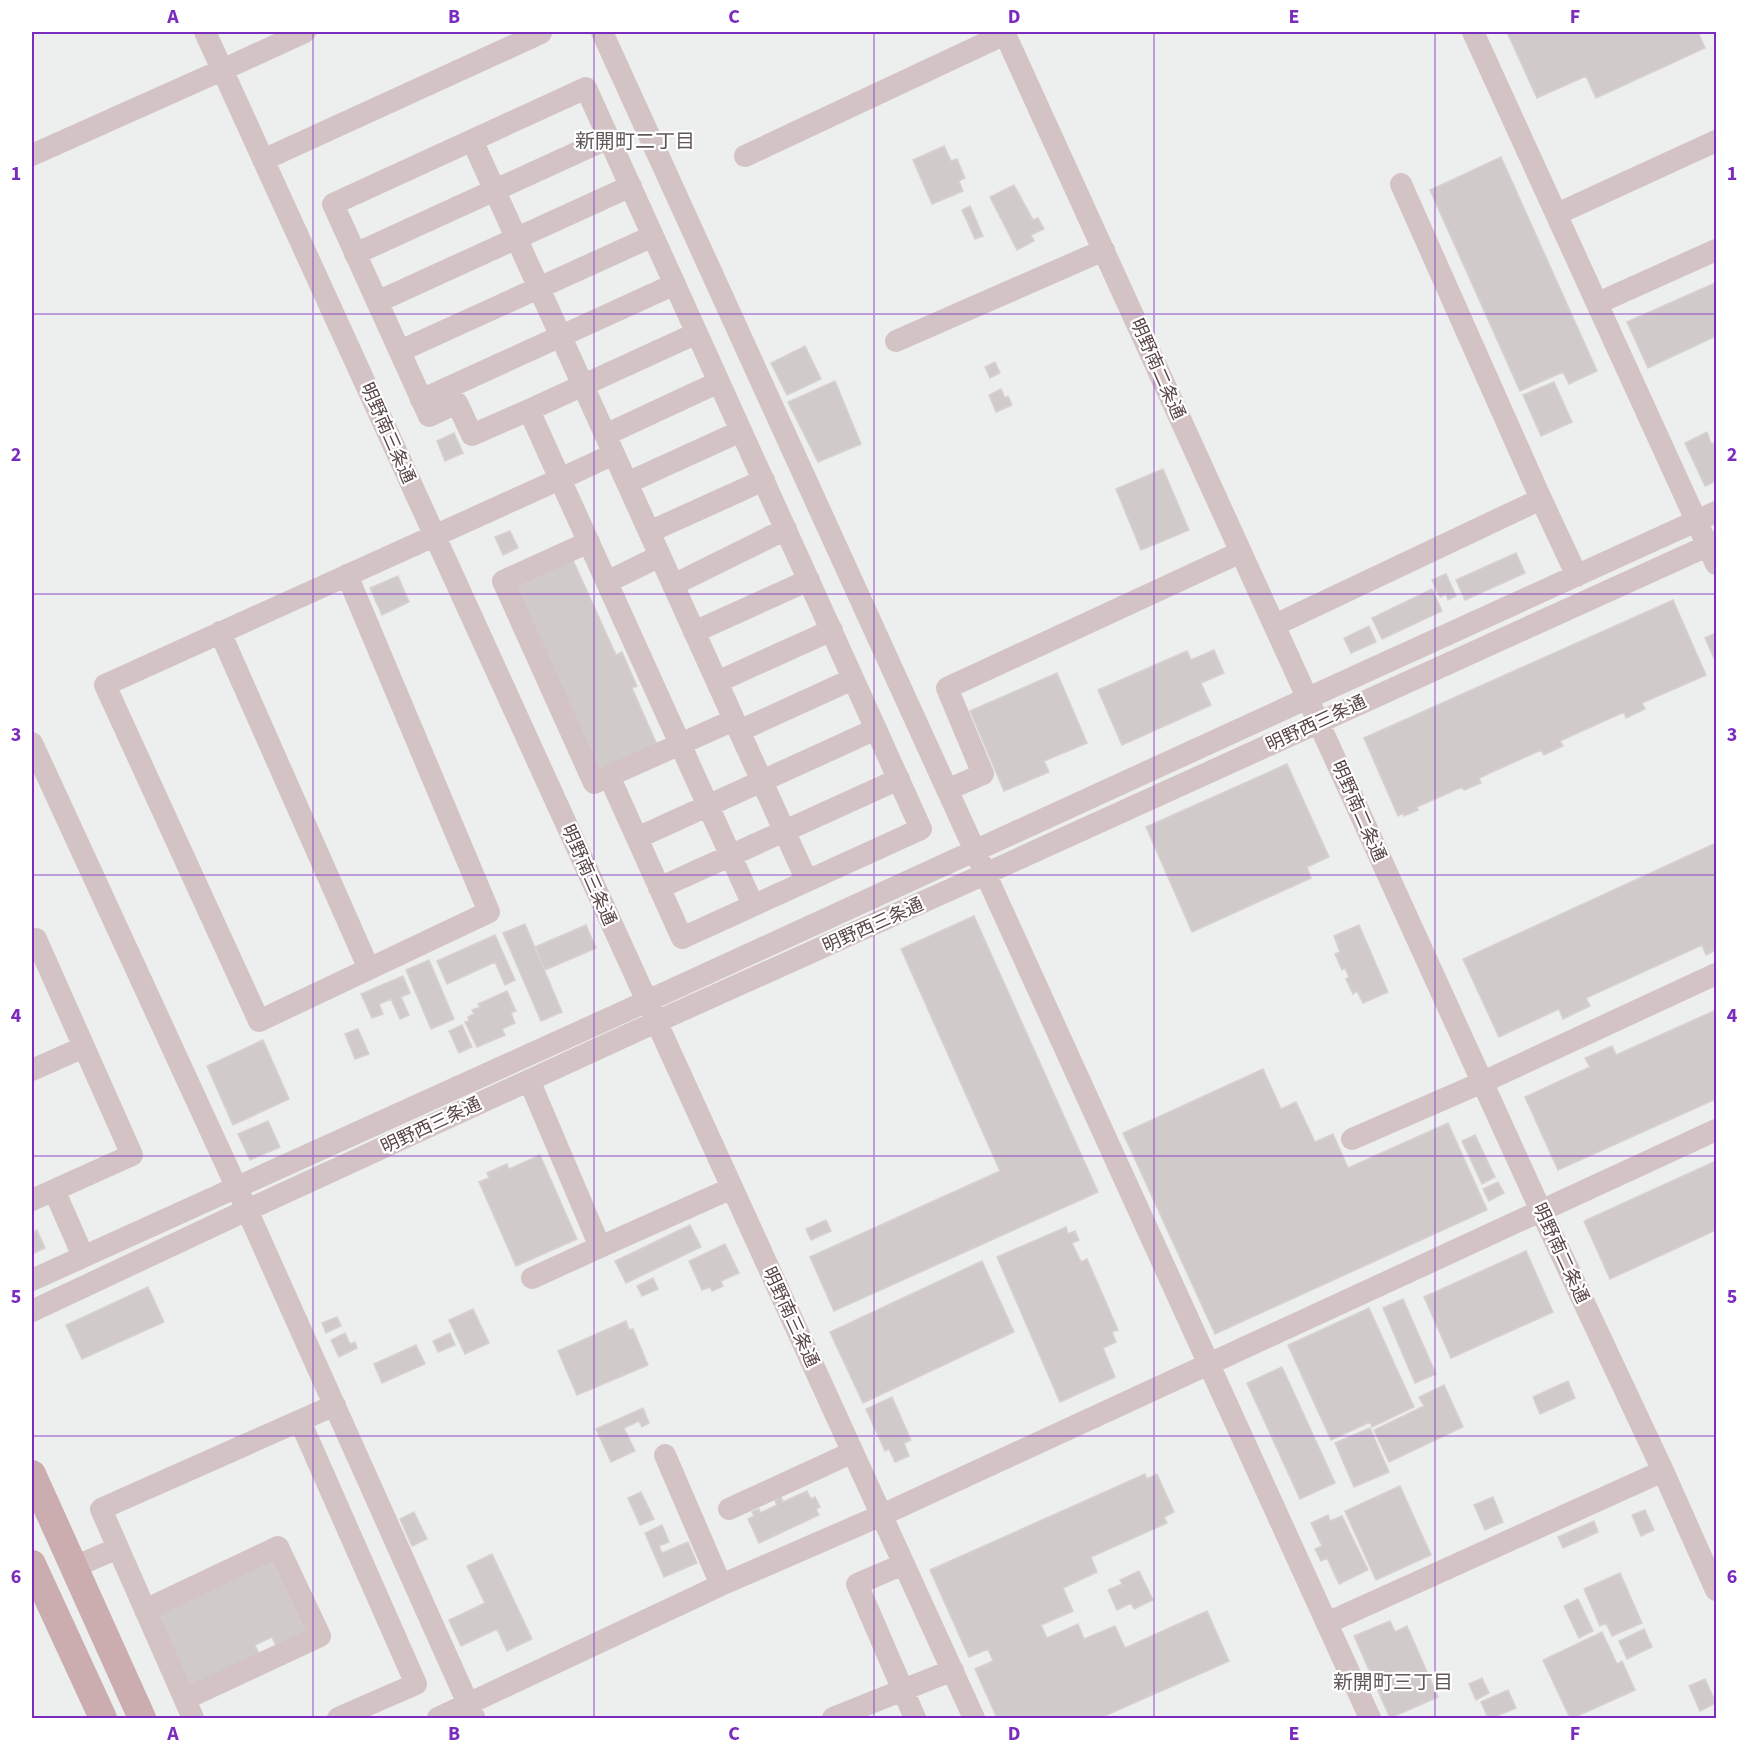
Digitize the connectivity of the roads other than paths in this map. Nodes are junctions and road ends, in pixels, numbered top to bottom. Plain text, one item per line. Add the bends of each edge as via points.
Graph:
1 (205, 32) edge
2 (305, 32) edge
3 (602, 32) edge
4 (1473, 32) edge
5 (540, 33) edge
6 (1004, 33) edge
7 (222, 70) junction
8 (609, 138) junction
9 (472, 140) junction
10 (1716, 141) edge
11 (32, 155) edge
12 (745, 156) dead end
13 (263, 160) junction
14 (1401, 184) dead end
15 (630, 186) junction
16 (495, 190) junction
17 (1557, 214) junction
18 (653, 236) junction
19 (516, 238) junction
20 (1104, 250) junction
21 (1716, 250) edge
22 (355, 254) junction
23 (675, 284) junction
24 (539, 288) junction
25 (377, 302) junction
26 (1598, 303) junction
27 (697, 333) junction
28 (560, 336) junction
29 (896, 341) dead end
30 (400, 351) junction
31 (719, 382) junction
32 (582, 385) junction
33 (422, 400) junction
34 (529, 410) junction
35 (741, 431) junction
36 (609, 444) junction
37 (560, 478) junction
38 (764, 480) junction
39 (627, 483) junction
40 (1541, 499) junction
41 (1707, 517) edge
42 (786, 529) junction
43 (649, 532) junction
44 (434, 536) junction
45 (589, 542) junction
46 (1714, 550) edge
47 (1241, 552) junction
48 (660, 556) junction
49 (347, 575) junction
50 (1577, 576) junction
51 (809, 580) junction
52 (607, 582) junction
53 (673, 585) junction
54 (1275, 625) junction
55 (831, 630) junction
56 (220, 632) junction
57 (694, 632) junction
58 (853, 679) junction
59 (717, 682) junction
60 (1308, 698) junction
61 (1319, 722) junction
62 (737, 725) junction
63 (876, 729) junction
64 (32, 743) edge
65 (680, 744) junction
66 (609, 777) junction
67 (899, 779) junction
68 (762, 781) junction
69 (946, 790) junction
70 (708, 805) junction
71 (784, 831) junction
72 (637, 838) junction
73 (974, 851) junction
74 (731, 856) junction
75 (985, 874) junction
76 (807, 881) junction
77 (659, 888) junction
78 (753, 905) junction
79 (32, 940) edge
80 (369, 969) junction
81 (1716, 974) edge
82 (651, 1012) junction
83 (84, 1047) junction
84 (32, 1070) edge
85 (529, 1080) junction
86 (1483, 1082) junction
87 (1716, 1130) edge
88 (1352, 1139) dead end
89 (236, 1186) junction
90 (732, 1188) junction
91 (54, 1190) junction
92 (32, 1200) edge
93 (247, 1210) junction
94 (1541, 1211) junction
95 (600, 1247) junction
96 (83, 1256) junction
97 (532, 1278) dead end
98 (32, 1280) edge
99 (32, 1311) edge
100 (1210, 1365) junction
101 (335, 1406) junction
102 (300, 1421) junction
103 (852, 1452) junction
104 (665, 1455) dead end
105 (1663, 1471) junction
106 (32, 1474) edge
107 (729, 1509) dead end
108 (882, 1515) junction
109 (384, 1516) junction
110 (349, 1533) junction
111 (118, 1548) junction
112 (904, 1564) junction
113 (74, 1567) junction
114 (35, 1578) edge
115 (721, 1585) junction
116 (1716, 1590) edge
117 (145, 1610) junction
118 (1327, 1623) junction
119 (435, 1629) junction
120 (399, 1646) junction
121 (952, 1670) junction
122 (903, 1689) junction
123 (189, 1709) edge
124 (471, 1712) edge
125 (103, 1719) edge
126 (142, 1719) edge
127 (338, 1719) edge
128 (438, 1719) edge
129 (833, 1719) edge
130 (915, 1719) edge
131 (974, 1719) edge
132 (1370, 1719) edge

1 - 7 street, 明野南三条通
2 - 7 street
3 - 69 street
4 - 17 street
5 - 13 street
6 - 12 street
6 - 20 street, 明野南二条通
7 - 11 street
7 - 13 street, 明野南三条通
8 - 9 street via 586,88
8 - 15 street
8 - 16 street
9 - 16 street
9 - 22 street via 333,204
10 - 17 street
13 - 44 street, 明野南三条通
14 - 40 street
15 - 18 street
15 - 19 street
16 - 19 street
16 - 22 street
17 - 26 street
18 - 23 street
18 - 24 street
19 - 24 street
19 - 25 street
20 - 29 street
20 - 47 street, 明野南二条通
21 - 26 street
22 - 25 street
23 - 27 street
23 - 28 street
24 - 28 street
24 - 30 street
25 - 30 street
26 - 41 street
27 - 31 street
27 - 32 street
28 - 32 street
28 - 33 street
30 - 33 street
31 - 35 street
31 - 36 street
32 - 34 street
32 - 36 street
33 - 34 street via 429,416 457,403 472,435
34 - 37 street
35 - 38 street
35 - 39 street
36 - 37 street
36 - 39 street
37 - 44 street
37 - 45 street
38 - 42 street
38 - 43 street
39 - 43 street
40 - 50 street
40 - 54 street
41 - 46 street
41 - 50 street, 明野西三条通
42 - 51 street
42 - 53 street
43 - 48 street
44 - 49 street
44 - 82 street, 明野南三条通
45 - 52 street
45 - 66 street via 503,581 594,783
46 - 61 street, 明野西三条通
47 - 54 street, 明野南二条通
47 - 69 street via 947,688 983,774
48 - 52 street
48 - 53 street
49 - 56 street
49 - 80 street via 489,912
50 - 60 street, 明野西三条通
51 - 55 street
51 - 57 street
52 - 65 street
53 - 57 street
54 - 60 street, 明野南二条通
55 - 58 street
55 - 59 street
56 - 80 street
56 - 80 street via 105,685 259,1021
57 - 59 street
58 - 62 street
58 - 63 street
59 - 62 street
60 - 61 street, 明野南二条通
60 - 73 street, 明野西三条通
61 - 75 street, 明野西三条通
61 - 86 street, 明野南二条通
62 - 65 street
62 - 68 street
63 - 67 street
63 - 68 street
64 - 89 street
65 - 66 street
65 - 70 street
66 - 72 street
67 - 71 street
67 - 76 street via 921,829
68 - 70 street
68 - 71 street
69 - 73 street
70 - 72 street
70 - 74 street
71 - 74 street
71 - 76 street
72 - 77 street
73 - 75 street
73 - 82 street, 明野西三条通
74 - 77 street
74 - 78 street
75 - 82 street, 明野西三条通
75 - 100 street
76 - 78 street
77 - 78 street via 682,938
79 - 83 street via 36,939
81 - 86 street
82 - 85 street, 明野西三条通
82 - 89 street, 明野西三条通
82 - 90 street, 明野南三条通
83 - 84 street
83 - 91 street via 132,1155
85 - 93 street, 明野西三条通
85 - 95 street
86 - 88 street
86 - 94 street, 明野南二条通
87 - 94 street
89 - 93 street
89 - 96 street, 明野西三条通
90 - 95 street
90 - 103 street, 明野南三条通
91 - 92 street
91 - 96 street
93 - 99 street, 明野西三条通
93 - 101 street
94 - 100 street
94 - 105 street, 明野南二条通
95 - 97 street
96 - 98 street, 明野西三条通
100 - 108 street
100 - 118 street
101 - 102 street
101 - 109 street
102 - 110 street
102 - 111 street via 101,1509
103 - 107 street
103 - 108 street, 明野南三条通
104 - 115 street
105 - 116 street, 明野南二条通
105 - 118 street
106 - 113 main road
108 - 112 street, 明野南三条通
108 - 115 street
109 - 110 street
109 - 119 street
110 - 120 street
111 - 113 street
111 - 117 street
112 - 121 street, 明野南三条通
112 - 122 street via 857,1584
113 - 126 main road
114 - 125 main road
115 - 124 street
117 - 123 street
117 - 123 street via 278,1547 320,1636
118 - 132 street
119 - 120 street
119 - 124 street
120 - 127 street via 416,1684
121 - 122 street
121 - 131 street, 明野南三条通
122 - 129 street
122 - 130 street
124 - 128 street

